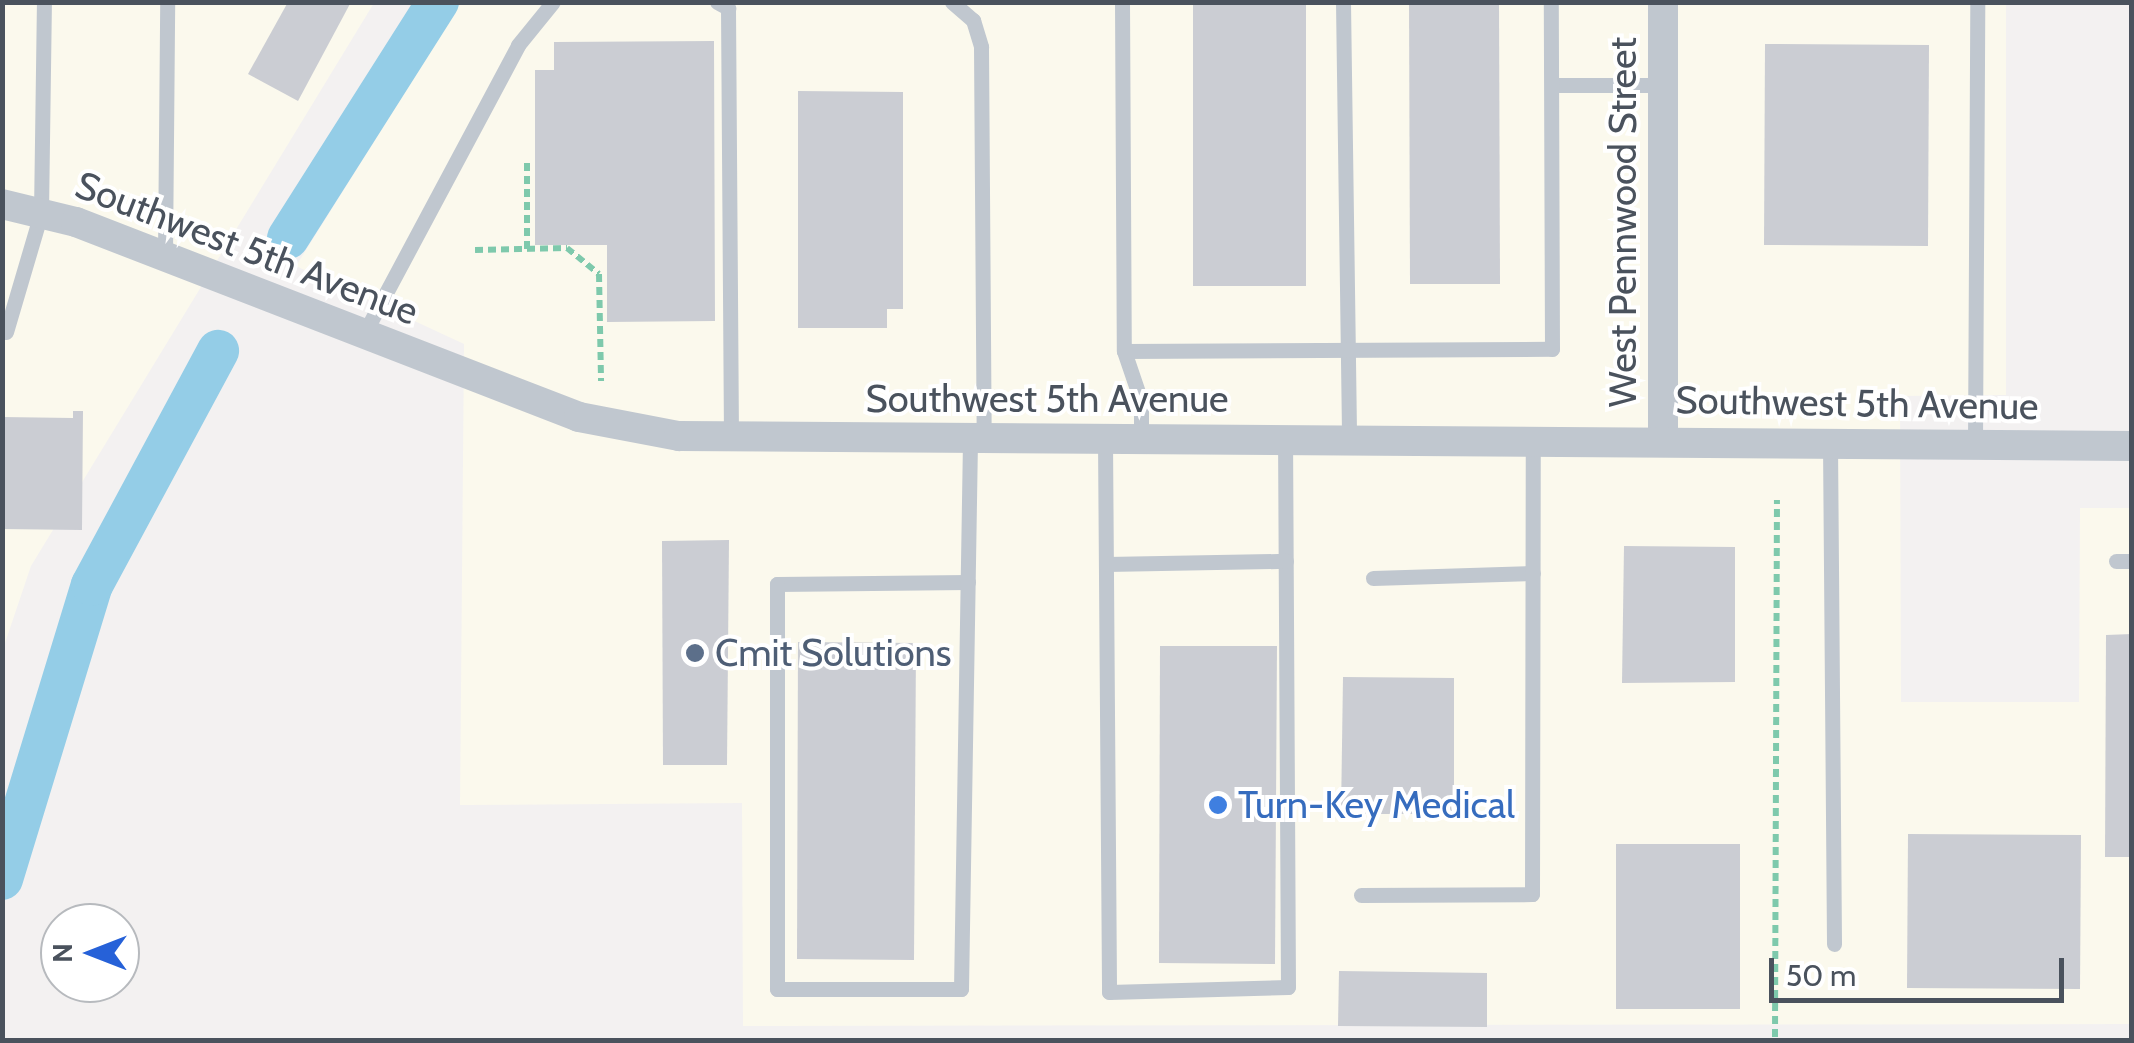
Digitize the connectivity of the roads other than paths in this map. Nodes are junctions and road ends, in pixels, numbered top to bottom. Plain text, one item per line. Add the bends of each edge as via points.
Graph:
1 (44, 2) edge
2 (166, 2) edge
3 (553, 2) edge
4 (717, 2) edge
5 (952, 2) edge
6 (1122, 2) edge
7 (1343, 2) edge
8 (1551, 2) edge
9 (1663, 2) edge
10 (1977, 2) edge
11 (1552, 85) junction
12 (1663, 85) junction
13 (2, 204) edge
14 (41, 212) junction
15 (165, 255) junction
16 (6, 332) dead end
17 (364, 334) junction
18 (1349, 350) junction
19 (1124, 351) junction
20 (731, 437) junction
21 (977, 439) junction
22 (1105, 440) junction
23 (1142, 440) junction
24 (1285, 440) junction
25 (1349, 440) junction
26 (1533, 440) junction
27 (1663, 441) junction
28 (1830, 443) junction
29 (1975, 445) junction
30 (2132, 446) edge
31 (1286, 561) junction
32 (1106, 564) junction
33 (1532, 572) junction
34 (1373, 578) dead end
35 (968, 582) junction
36 (1360, 895) dead end
37 (1834, 944) dead end

1 - 14 lane
2 - 15 lane
3 - 17 lane via 518,45
4 - 20 lane via 728,8
5 - 21 lane via 973,20 981,46
6 - 19 lane
7 - 18 lane
8 - 11 lane
9 - 12 street, West Pennwood Street
10 - 29 lane
11 - 12 lane
11 - 18 lane via 1552,349
12 - 27 street, West Pennwood Street
13 - 14 street, Southwest 5th Avenue
14 - 15 street, Southwest 5th Avenue
14 - 16 lane
15 - 17 street, Southwest 5th Avenue
17 - 20 street, Southwest 5th Avenue via 579,417 679,436
18 - 19 lane
18 - 25 lane
19 - 23 lane via 1142,401
20 - 21 street, Southwest 5th Avenue
21 - 22 street, Southwest 5th Avenue
21 - 35 lane
22 - 23 street, Southwest 5th Avenue
22 - 32 lane
23 - 24 street, Southwest 5th Avenue
24 - 25 street, Southwest 5th Avenue
24 - 31 lane
25 - 26 street, Southwest 5th Avenue
26 - 27 street, Southwest 5th Avenue
26 - 33 lane
27 - 28 street, Southwest 5th Avenue
28 - 29 street, Southwest 5th Avenue
28 - 37 lane
29 - 30 street, Southwest 5th Avenue
31 - 32 lane
31 - 32 lane via 1288,987 1109,992
33 - 34 lane
33 - 36 lane via 1532,894
35 - 35 lane via 961,989 777,989 777,584

